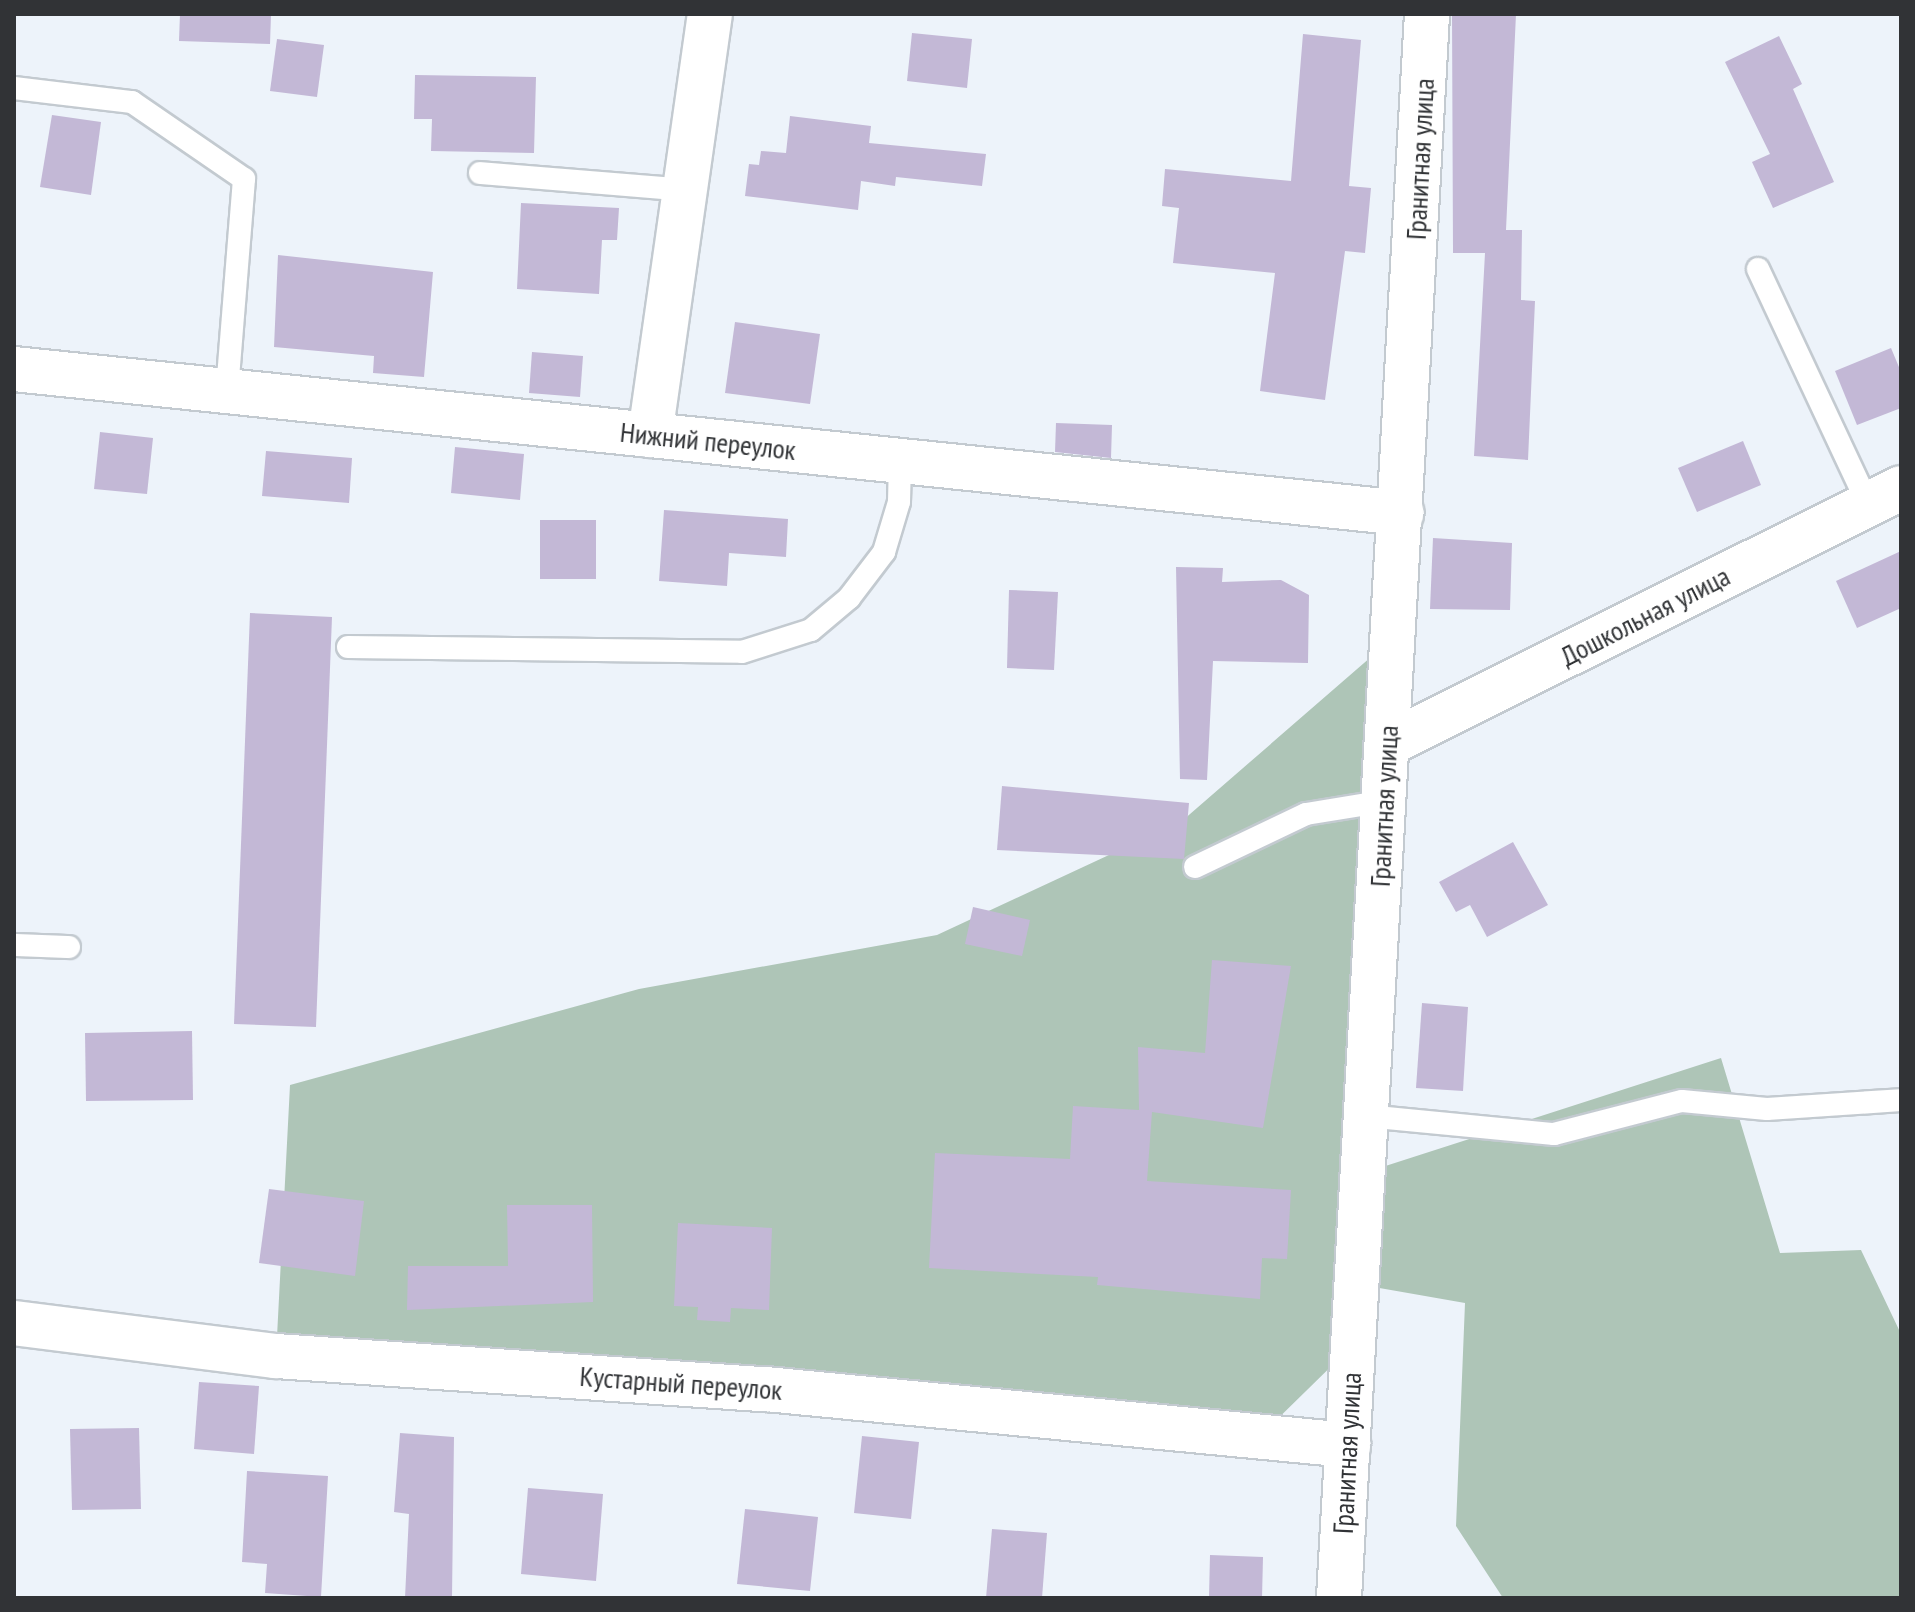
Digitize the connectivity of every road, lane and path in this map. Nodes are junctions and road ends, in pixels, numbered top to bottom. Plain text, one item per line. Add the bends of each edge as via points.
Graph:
1 (710, 14) edge
2 (1427, 14) edge
3 (14, 88) edge
4 (480, 173) dead end
5 (685, 190) junction
6 (1758, 269) dead end
7 (14, 369) edge
8 (227, 392) junction
9 (650, 435) junction
10 (900, 461) junction
11 (1885, 496) edge
12 (1402, 513) junction
13 (348, 647) dead end
14 (1388, 744) junction
15 (1385, 801) junction
16 (1195, 867) dead end
17 (14, 945) edge
18 (69, 947) dead end
19 (1901, 1100) edge
20 (1366, 1116) junction
21 (14, 1323) edge
22 (1348, 1445) junction
23 (1339, 1598) edge

1 - 5 street
2 - 12 street, Гранитная улица
3 - 8 lane via 132,102 244,179
4 - 5 lane
5 - 9 street
6 - 11 lane
7 - 8 street, Нижний переулок
8 - 9 street, Нижний переулок
9 - 10 street, Нижний переулок
10 - 12 street, Нижний переулок
10 - 13 lane via 899,502 884,552 849,598 811,630 742,652
11 - 14 street, Дошкольная улица
12 - 14 street, Гранитная улица
14 - 15 street, Гранитная улица
15 - 16 lane via 1306,814
15 - 20 street, Гранитная улица
17 - 18 lane
19 - 20 lane via 1767,1109 1682,1101 1554,1134
20 - 22 street, Гранитная улица
21 - 22 street, Кустарный переулок via 276,1356 766,1389
22 - 23 street, Гранитная улица

